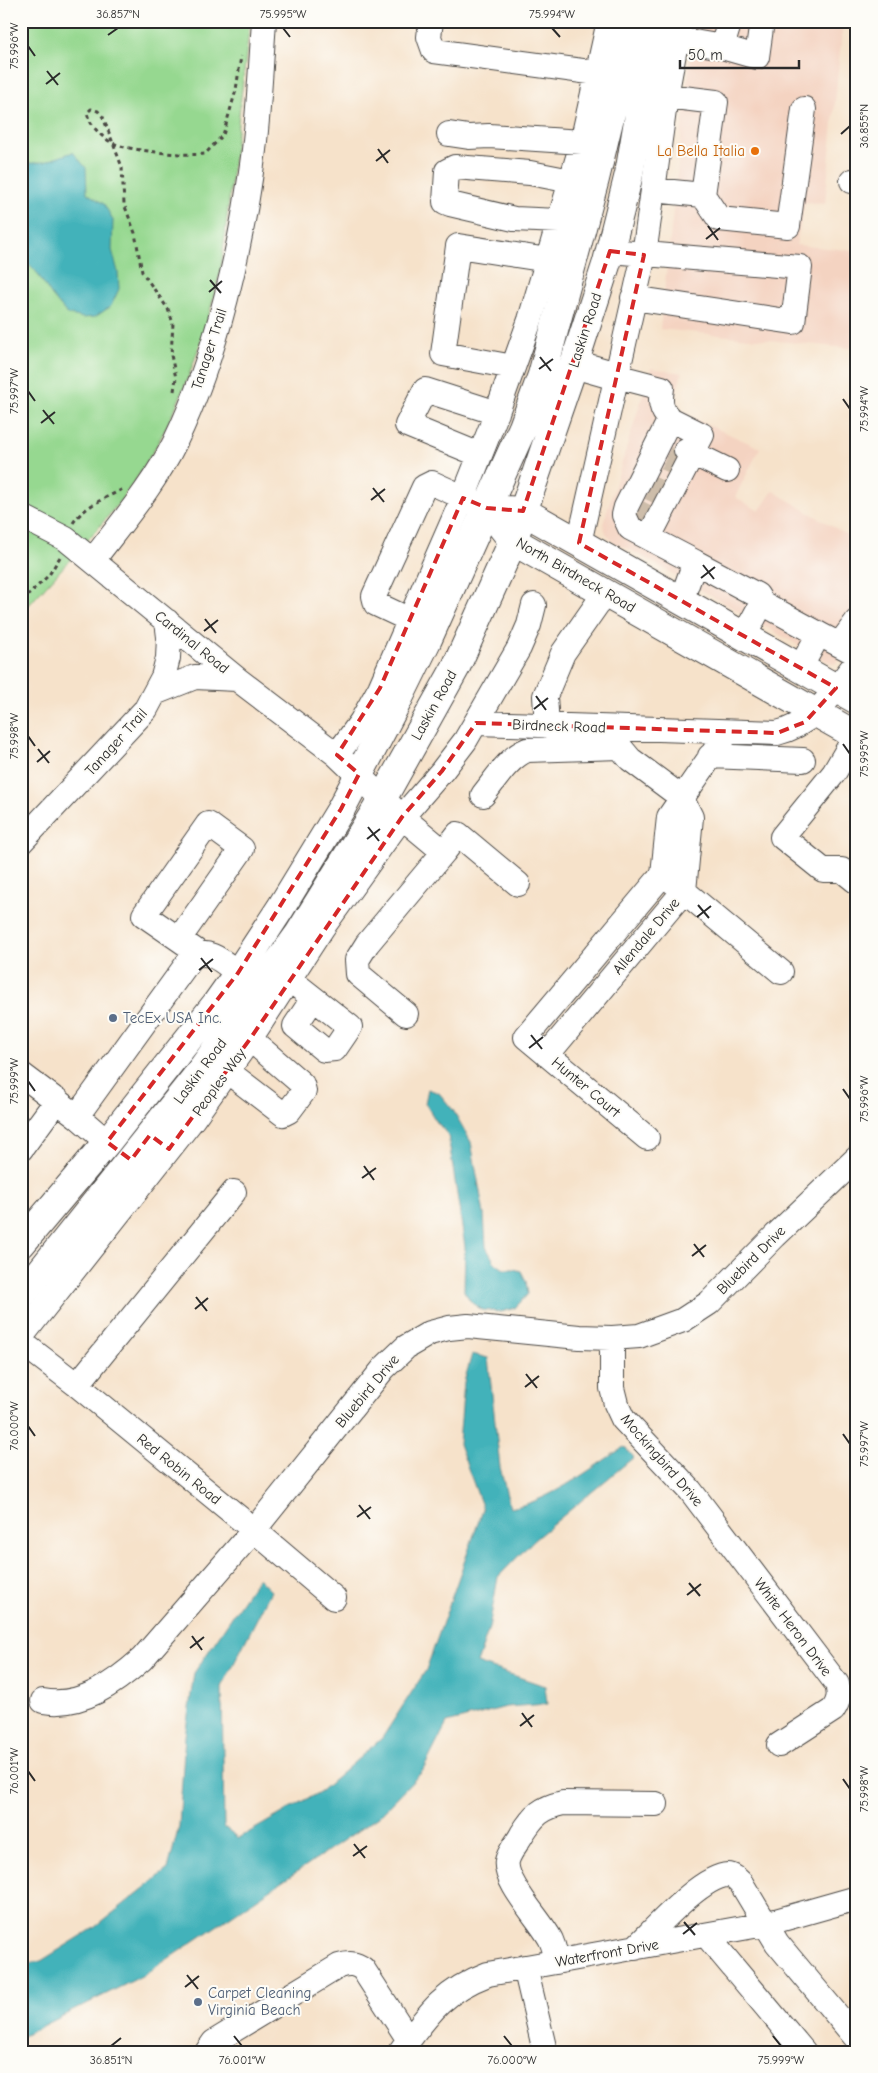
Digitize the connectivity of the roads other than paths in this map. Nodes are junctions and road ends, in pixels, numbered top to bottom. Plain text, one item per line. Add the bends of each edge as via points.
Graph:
1 (264, 21) edge
2 (431, 21) edge
3 (609, 21) edge
4 (633, 21) edge
5 (655, 21) edge
6 (730, 21) edge
7 (762, 21) edge
8 (678, 30) edge
9 (722, 47) junction
10 (598, 73) junction
11 (666, 96) junction
12 (804, 109) dead end
13 (449, 134) dead end
14 (582, 142) junction
15 (571, 181) junction
16 (653, 190) junction
17 (703, 195) junction
18 (559, 221) junction
19 (610, 251) junction
20 (644, 255) junction
21 (548, 260) junction
22 (634, 298) junction
23 (574, 364) junction
24 (513, 367) junction
25 (616, 376) junction
26 (497, 413) junction
27 (480, 455) junction
28 (727, 470) dead end
29 (663, 476) junction
30 (475, 503) junction
31 (523, 511) junction
32 (21, 516) edge
33 (513, 541) junction
34 (579, 543) junction
35 (93, 560) junction
36 (695, 562) junction
37 (605, 593) junction
38 (681, 601) junction
39 (762, 603) junction
40 (534, 605) dead end
41 (410, 620) junction
42 (166, 621) junction
43 (857, 621) edge
44 (819, 634) junction
45 (744, 636) junction
46 (849, 649) edge
47 (857, 662) edge
48 (800, 668) junction
49 (237, 679) junction
50 (157, 692) junction
51 (846, 694) edge
52 (817, 712) junction
53 (476, 723) junction
54 (547, 726) junction
55 (727, 733) junction
56 (856, 736) edge
57 (617, 738) junction
58 (337, 755) junction
59 (710, 756) junction
60 (803, 760) dead end
61 (359, 774) junction
62 (483, 795) dead end
63 (383, 797) junction
64 (681, 797) junction
65 (402, 817) junction
66 (21, 842) edge
67 (444, 852) junction
68 (663, 874) junction
69 (857, 882) edge
70 (518, 884) dead end
71 (684, 891) junction
72 (179, 939) junction
73 (199, 953) junction
74 (781, 972) dead end
75 (238, 973) junction
76 (289, 979) junction
77 (313, 999) dead end
78 (406, 1014) dead end
79 (526, 1037) joint
80 (250, 1039) junction
81 (547, 1055) junction
82 (227, 1072) junction
83 (21, 1074) edge
84 (58, 1100) junction
85 (78, 1116) junction
86 (647, 1138) dead end
87 (107, 1142) junction
88 (160, 1142) junction
89 (21, 1149) edge
90 (857, 1158) edge
91 (131, 1160) junction
92 (234, 1192) dead end
93 (21, 1244) edge
94 (21, 1296) edge
95 (21, 1336) edge
96 (612, 1338) junction
97 (21, 1342) edge
98 (77, 1385) junction
99 (254, 1530) junction
100 (731, 1544) joint
101 (334, 1598) dead end
102 (43, 1701) dead end
103 (779, 1745) dead end
104 (656, 1804) dead end
105 (849, 1900) edge
106 (765, 1924) junction
107 (707, 1936) junction
108 (635, 1948) junction
109 (556, 1962) junction
110 (525, 1967) junction
111 (857, 2039) edge
112 (405, 2046) edge
113 (544, 2047) dead end
114 (207, 2052) edge
115 (804, 2052) edge

1 - 35 street, Tanager Trail via 254,149 244,213 215,334 175,441 132,509
2 - 10 street via 429,37 434,51
3 - 10 street, Laskin Road
4 - 30 main road, Laskin Road via 595,179 542,375 522,427
5 - 19 main road, Laskin Road via 629,174
6 - 9 street
7 - 9 street via 758,57
8 - 9 street
8 - 11 street
10 - 14 street, Laskin Road
11 - 16 street
11 - 17 street via 716,102
12 - 17 street via 788,226 719,219
13 - 14 street
14 - 15 street, Laskin Road
15 - 18 street, Laskin Road
15 - 18 street via 455,166 447,171 445,202 514,219
16 - 17 street
16 - 20 street
18 - 21 street, Laskin Road
19 - 20 street
19 - 23 main road, Laskin Road
20 - 22 street
20 - 22 street via 800,267 793,322
21 - 24 street, Laskin Road
21 - 24 street via 458,246 443,354
22 - 25 street
23 - 25 main road
23 - 31 main road, Laskin Road
24 - 26 street, Laskin Road
25 - 29 street via 662,388
25 - 34 street
26 - 27 street, Laskin Road
26 - 27 street via 424,390 407,425
27 - 30 street, Laskin Road
28 - 29 street
29 - 36 street
30 - 31 main road, North Birdneck Road
30 - 33 main road, North Birdneck Road
30 - 41 street, Laskin Road
30 - 41 street via 432,483 424,487 374,596 376,604
30 - 61 main road, Laskin Road via 427,641
31 - 33 main road, Laskin Road
31 - 34 main road, North Birdneck Road
32 - 35 street, Cardinal Road via 66,540
33 - 37 main road, North Birdneck Road
33 - 63 main road, Laskin Road via 456,667
34 - 38 main road, North Birdneck Road
35 - 42 street, Cardinal Road
36 - 38 street
36 - 39 street via 757,595
37 - 52 main road, North Birdneck Road
37 - 54 street via 563,652 545,696
38 - 45 main road, North Birdneck Road
39 - 44 street
39 - 45 street
40 - 53 street via 519,648
41 - 58 street, Laskin Road via 380,688
42 - 49 street, Cardinal Road
42 - 50 street, Tanager Trail via 168,658
43 - 46 street
44 - 46 street
44 - 48 street
45 - 48 main road, North Birdneck Road
47 - 51 street, Birdneck Road
48 - 51 main road, North Birdneck Road
49 - 50 street via 195,677
49 - 58 street, Cardinal Road
50 - 66 street, Tanager Trail via 146,710
51 - 52 street, Birdneck Road
52 - 55 street, Birdneck Road via 806,722 777,733
52 - 56 main road, North Birdneck Road
53 - 54 street, Birdneck Road
53 - 65 street via 442,771
54 - 57 street, Birdneck Road
55 - 57 street, Birdneck Road
55 - 59 street, Allendale Drive
56 - 69 street via 834,773 782,837 823,870 842,870
57 - 62 street via 527,750 512,759
57 - 64 street via 630,759
58 - 61 street, Cardinal Road
59 - 60 street
59 - 64 street, Allendale Drive
61 - 63 street
61 - 75 main road, Laskin Road via 341,809
63 - 65 street
63 - 88 main road, Laskin Road via 299,934 196,1077
64 - 68 street, Allendale Drive via 669,817
64 - 71 street, Allendale Drive via 691,817
65 - 67 street
65 - 76 street, Peoples Way
67 - 70 street via 458,834
67 - 78 street via 367,944 358,960 358,974
68 - 71 street
68 - 79 street, Allendale Drive
71 - 74 street
71 - 81 street, Allendale Drive
72 - 72 street via 242,848 208,824 144,915
72 - 73 street
73 - 75 street via 210,954
73 - 85 street via 192,958
75 - 87 main road, Laskin Road
76 - 77 street
76 - 80 street, Peoples Way
79 - 81 street, Hunter Court
80 - 82 street, Peoples Way
80 - 82 street via 302,1084 304,1092 283,1114
81 - 86 street, Hunter Court
82 - 88 street, Peoples Way
83 - 84 street
84 - 85 street
84 - 89 street
85 - 87 street
87 - 91 main road
87 - 93 main road, Laskin Road
88 - 91 main road, Laskin Road
88 - 95 street, Peoples Way
90 - 96 street, Bluebird Drive via 709,1303 654,1332
91 - 94 main road, Laskin Road
92 - 98 street
96 - 99 street, Bluebird Drive via 468,1326 430,1333 412,1343 384,1368
96 - 100 street, Mockingbird Drive via 612,1388 623,1419 690,1490
97 - 98 street, Red Robin Road
98 - 99 street, Red Robin Road
99 - 101 street, Red Robin Road
99 - 102 street, Bluebird Drive via 142,1659 122,1676 85,1697
100 - 103 street, White Heron Drive via 837,1684 838,1703 833,1710
104 - 109 street via 563,1803 548,1807 529,1824 507,1859 507,1870 510,1881 551,1940
105 - 106 street, Waterfront Drive
106 - 107 street, Waterfront Drive
106 - 108 street via 741,1883 728,1875 698,1888
106 - 111 street via 777,1944
107 - 108 street, Waterfront Drive
107 - 115 street
108 - 109 street, Waterfront Drive
109 - 110 street, Waterfront Drive
110 - 112 street, Waterfront Drive via 488,1974 448,1994
110 - 113 street
112 - 114 street via 364,1969 348,1963 214,2042

